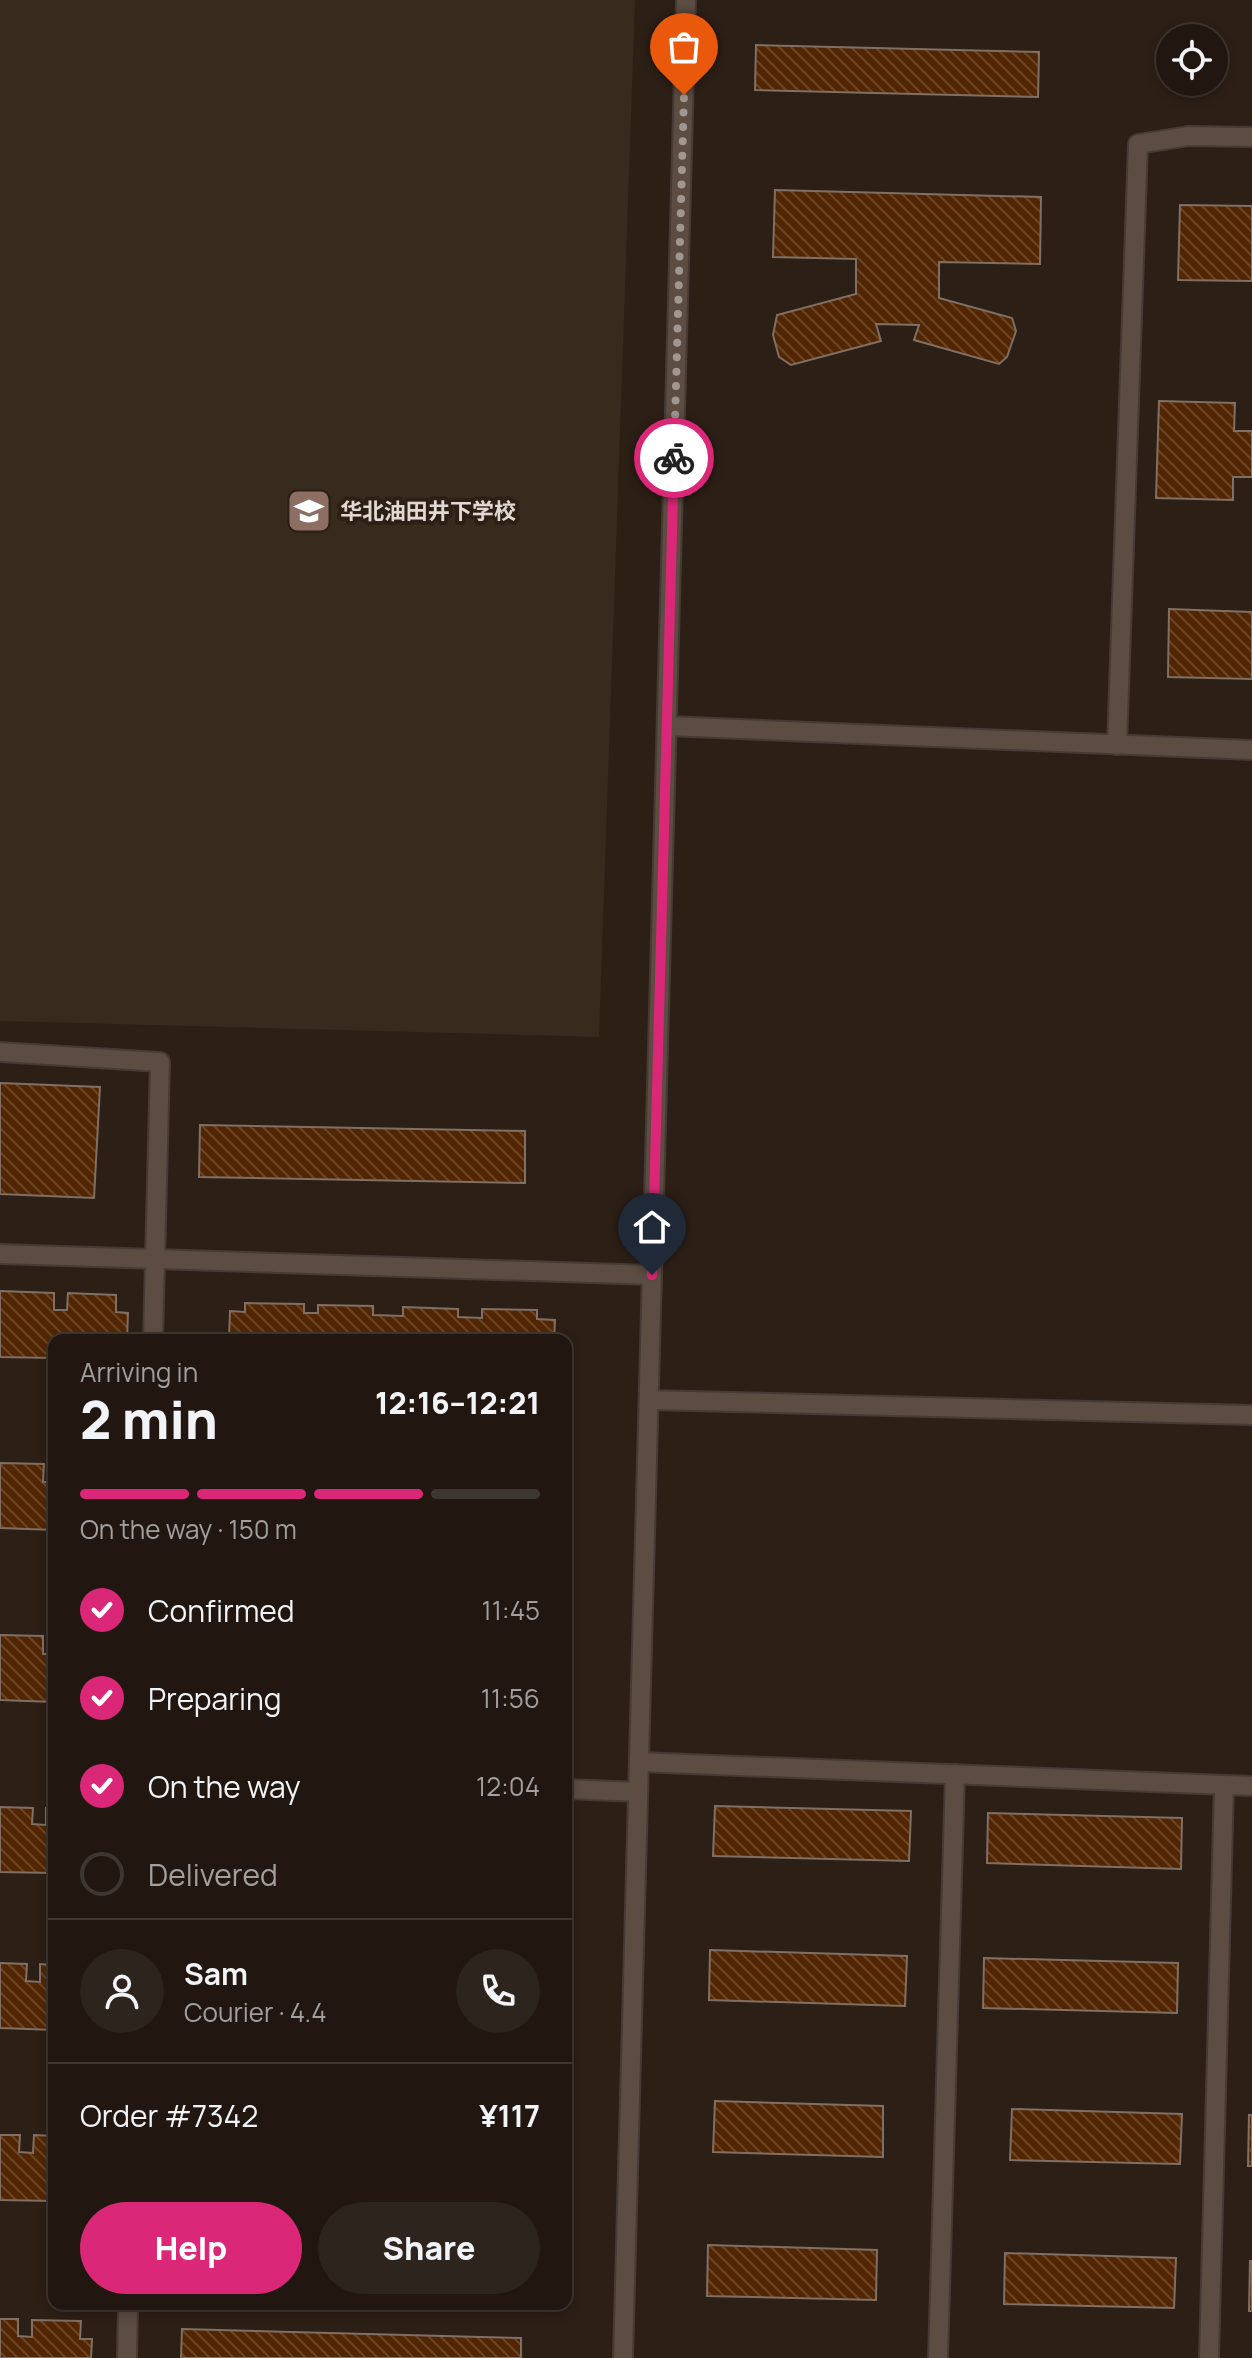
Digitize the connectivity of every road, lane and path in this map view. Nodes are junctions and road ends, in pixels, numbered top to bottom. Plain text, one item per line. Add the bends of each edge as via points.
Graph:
1 (686, 0) edge
2 (1252, 137) edge
3 (667, 726) junction
4 (1117, 745) junction
5 (1252, 750) edge
6 (0, 1052) edge
7 (0, 1254) edge
8 (155, 1259) junction
9 (652, 1275) junction
10 (153, 1334) edge
11 (649, 1400) junction
12 (1252, 1415) edge
13 (639, 1762) junction
14 (955, 1774) junction
15 (1224, 1785) junction
16 (1252, 1786) edge
17 (572, 1789) edge
18 (638, 1792) junction
19 (128, 2310) edge
20 (127, 2358) edge
21 (623, 2358) edge
22 (938, 2358) edge
23 (1209, 2358) edge

1 - 3 lane
2 - 4 lane via 1189,136 1138,144
3 - 4 lane
3 - 9 lane
4 - 5 lane
6 - 8 lane via 160,1062
7 - 8 lane
8 - 9 lane
8 - 10 lane
9 - 11 lane
11 - 12 lane
11 - 13 lane
13 - 14 lane
13 - 18 lane
14 - 15 lane
14 - 22 lane
15 - 16 lane
15 - 23 lane
17 - 18 lane
18 - 21 lane
19 - 20 lane

